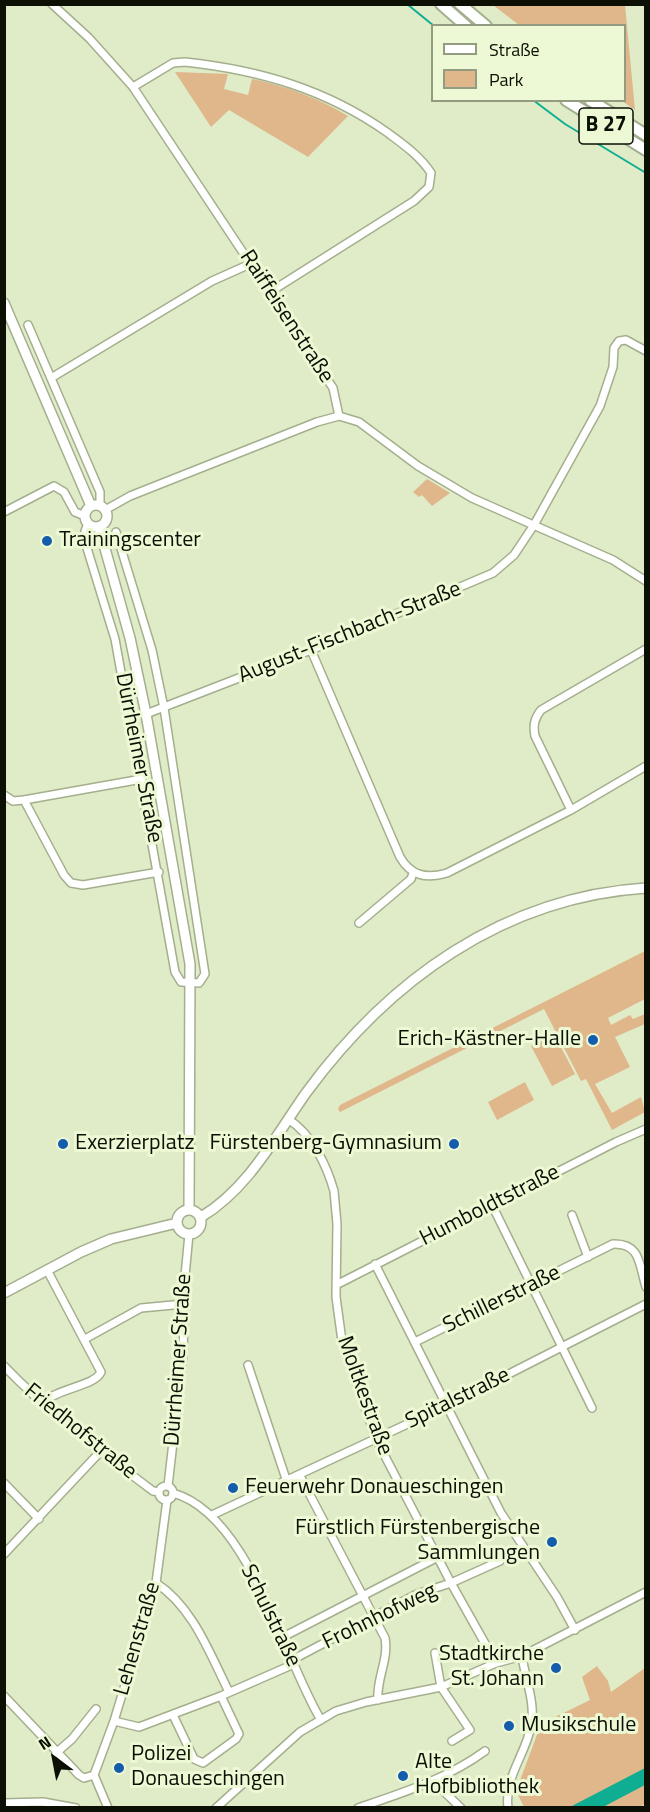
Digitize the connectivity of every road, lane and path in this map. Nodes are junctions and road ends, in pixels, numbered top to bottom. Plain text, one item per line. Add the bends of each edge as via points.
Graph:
1 (52, 4) edge
2 (441, 4) edge
3 (460, 4) edge
4 (464, 24) edge
5 (484, 24) edge
6 (133, 87) junction
7 (569, 102) edge
8 (593, 102) edge
9 (645, 135) edge
10 (645, 150) edge
11 (250, 264) junction
12 (270, 292) junction
13 (4, 303) edge
14 (28, 325) dead end
15 (645, 351) edge
16 (51, 378) junction
17 (339, 416) junction
18 (99, 508) junction
19 (4, 512) edge
20 (87, 520) junction
21 (534, 525) junction
22 (99, 527) junction
23 (116, 532) dead end
24 (645, 580) edge
25 (645, 649) edge
26 (311, 650) junction
27 (164, 708) junction
28 (147, 714) junction
29 (645, 766) edge
30 (142, 779) junction
31 (4, 795) edge
32 (24, 800) junction
33 (571, 810) junction
34 (159, 872) junction
35 (413, 873) junction
36 (645, 888) edge
37 (359, 923) dead end
38 (192, 983) junction
39 (288, 1119) junction
40 (645, 1129) edge
41 (492, 1205) junction
42 (189, 1209) junction
43 (572, 1215) dead end
44 (201, 1217) junction
45 (177, 1223) junction
46 (189, 1234) junction
47 (588, 1257) junction
48 (375, 1264) junction
49 (47, 1270) junction
50 (336, 1282) junction
51 (531, 1286) junction
52 (645, 1287) edge
53 (4, 1293) edge
54 (184, 1304) junction
55 (645, 1304) edge
56 (85, 1339) junction
57 (415, 1342) junction
58 (561, 1347) junction
59 (248, 1365) dead end
60 (4, 1366) edge
61 (42, 1403) junction
62 (446, 1406) junction
63 (592, 1408) dead end
64 (376, 1439) junction
65 (100, 1452) junction
66 (300, 1476) junction
67 (4, 1482) edge
68 (287, 1482) junction
69 (168, 1486) junction
70 (159, 1492) junction
71 (173, 1493) junction
72 (167, 1500) junction
73 (212, 1515) junction
74 (39, 1519) junction
75 (4, 1554) edge
76 (438, 1557) junction
77 (500, 1561) dead end
78 (156, 1583) junction
79 (451, 1583) junction
80 (645, 1592) edge
81 (364, 1597) junction
82 (375, 1618) junction
83 (575, 1630) junction
84 (283, 1637) junction
85 (435, 1653) dead end
86 (522, 1656) junction
87 (293, 1662) junction
88 (496, 1663) junction
89 (441, 1687) junction
90 (229, 1692) junction
91 (4, 1696) edge
92 (221, 1696) junction
93 (378, 1700) junction
94 (96, 1709) dead end
95 (173, 1715) junction
96 (321, 1720) junction
97 (114, 1721) junction
98 (452, 1741) dead end
99 (485, 1751) dead end
100 (56, 1753) junction
101 (94, 1775) junction
102 (434, 1781) junction
103 (4, 1803) edge
104 (228, 1804) edge
105 (76, 1808) edge
106 (108, 1808) edge
107 (216, 1808) edge
108 (357, 1808) edge
109 (461, 1808) edge
110 (508, 1808) edge

1 - 6 street, Raiffeisenstraße
2 - 4 highway
3 - 5 highway
6 - 11 street, Raiffeisenstraße
6 - 12 street via 173,63 184,62 275,77 345,106 424,161 431,173 429,187 414,201
7 - 10 highway, B 27
8 - 9 highway, B 27
11 - 12 street, Raiffeisenstraße
11 - 16 street via 212,281
12 - 17 street, Raiffeisenstraße via 333,387
13 - 18 main road
14 - 16 street
15 - 21 street, August-Fischbach-Straße via 626,340 619,341 614,348 613,368 600,406
16 - 18 street via 100,492
17 - 18 street
17 - 21 street via 359,422 418,466 472,498
18 - 20 main road
18 - 22 main road via 105,521
19 - 20 street via 54,486 64,492 75,512
20 - 22 main road
20 - 30 street, Dürrheimer Straße via 86,545 115,639
21 - 24 street via 613,560
21 - 26 street, August-Fischbach-Straße via 514,555 493,573
22 - 28 main road, Dürrheimer Straße via 125,616
23 - 27 street, Dürrheimer Straße via 149,639
25 - 33 street via 541,710 536,717 535,736
26 - 27 street, August-Fischbach-Straße
26 - 35 street via 400,857
27 - 28 street, August-Fischbach-Straße
27 - 38 street, Dürrheimer Straße via 206,974 199,983
28 - 38 main road, Dürrheimer Straße
29 - 33 street
30 - 32 street
30 - 34 street, Dürrheimer Straße
31 - 32 street via 14,801
32 - 34 street via 71,883 83,885
33 - 35 street via 447,873
34 - 38 street, Dürrheimer Straße via 175,972 181,982
35 - 37 street via 411,879
36 - 39 main road via 594,895 529,913 442,957 390,997 363,1024
38 - 42 main road, Dürrheimer Straße
39 - 44 main road via 238,1187
39 - 50 street, Moltkestraße via 305,1136 329,1172 337,1224
40 - 41 street, Humboldtstraße
41 - 48 street, Humboldtstraße
41 - 51 street
42 - 44 main road
42 - 45 main road via 180,1213
43 - 47 street, Schillerstraße
44 - 46 main road via 199,1229
45 - 46 main road
45 - 49 main road via 111,1239
46 - 54 street, Dürrheimer Straße
47 - 51 street, Schillerstraße
47 - 52 street, Schillerstraße via 613,1244 630,1246 636,1251
48 - 50 street, Humboldtstraße
48 - 57 street
49 - 53 main road
49 - 56 street
50 - 64 street, Moltkestraße via 342,1341
51 - 57 street, Schillerstraße
51 - 58 street
54 - 56 street via 141,1308
54 - 69 street, Dürrheimer Straße via 183,1355
55 - 58 street, Spitalstraße
56 - 61 street via 100,1376 56,1393
57 - 62 street
58 - 62 street, Spitalstraße
58 - 63 street
59 - 68 street
60 - 61 street, Friedhofstraße
61 - 65 street, Friedhofstraße
62 - 64 street, Spitalstraße
62 - 83 street via 501,1513
64 - 66 street, Spitalstraße
64 - 76 street, Moltkestraße
65 - 70 street, Friedhofstraße
65 - 74 street
66 - 68 street, Spitalstraße
66 - 81 street
67 - 74 street
68 - 73 street, Spitalstraße
69 - 70 street
69 - 71 street
70 - 72 street
71 - 72 street
71 - 73 street via 193,1500
72 - 78 street, Lehenstraße
73 - 84 street, Schulstraße via 253,1577
74 - 75 street
76 - 79 street, Moltkestraße
76 - 81 street
77 - 79 street, Frohnhofweg
78 - 90 street via 173,1594 187,1614
78 - 97 street, Lehenstraße
79 - 82 street, Frohnhofweg via 417,1594
79 - 88 street, Moltkestraße
80 - 83 street
81 - 82 street
81 - 84 street
82 - 87 street, Frohnhofweg
82 - 93 street via 386,1647
83 - 86 street
84 - 87 street, Schulstraße
85 - 89 street
86 - 88 street
86 - 110 street via 533,1715 510,1780
87 - 90 street, Frohnhofweg
87 - 96 street, Schulstraße
88 - 89 street
89 - 93 street
89 - 98 street via 470,1730
90 - 92 street, Frohnhofweg
91 - 100 street
92 - 95 street, Frohnhofweg
92 - 95 street via 239,1734 203,1763 194,1759
93 - 96 street
94 - 100 street
95 - 97 street, Frohnhofweg via 139,1726
96 - 104 street via 289,1742
97 - 101 street, Lehenstraße
99 - 102 street
100 - 101 street via 84,1778
101 - 106 street
102 - 108 street
102 - 109 street
103 - 105 street via 43,1802
104 - 107 street

